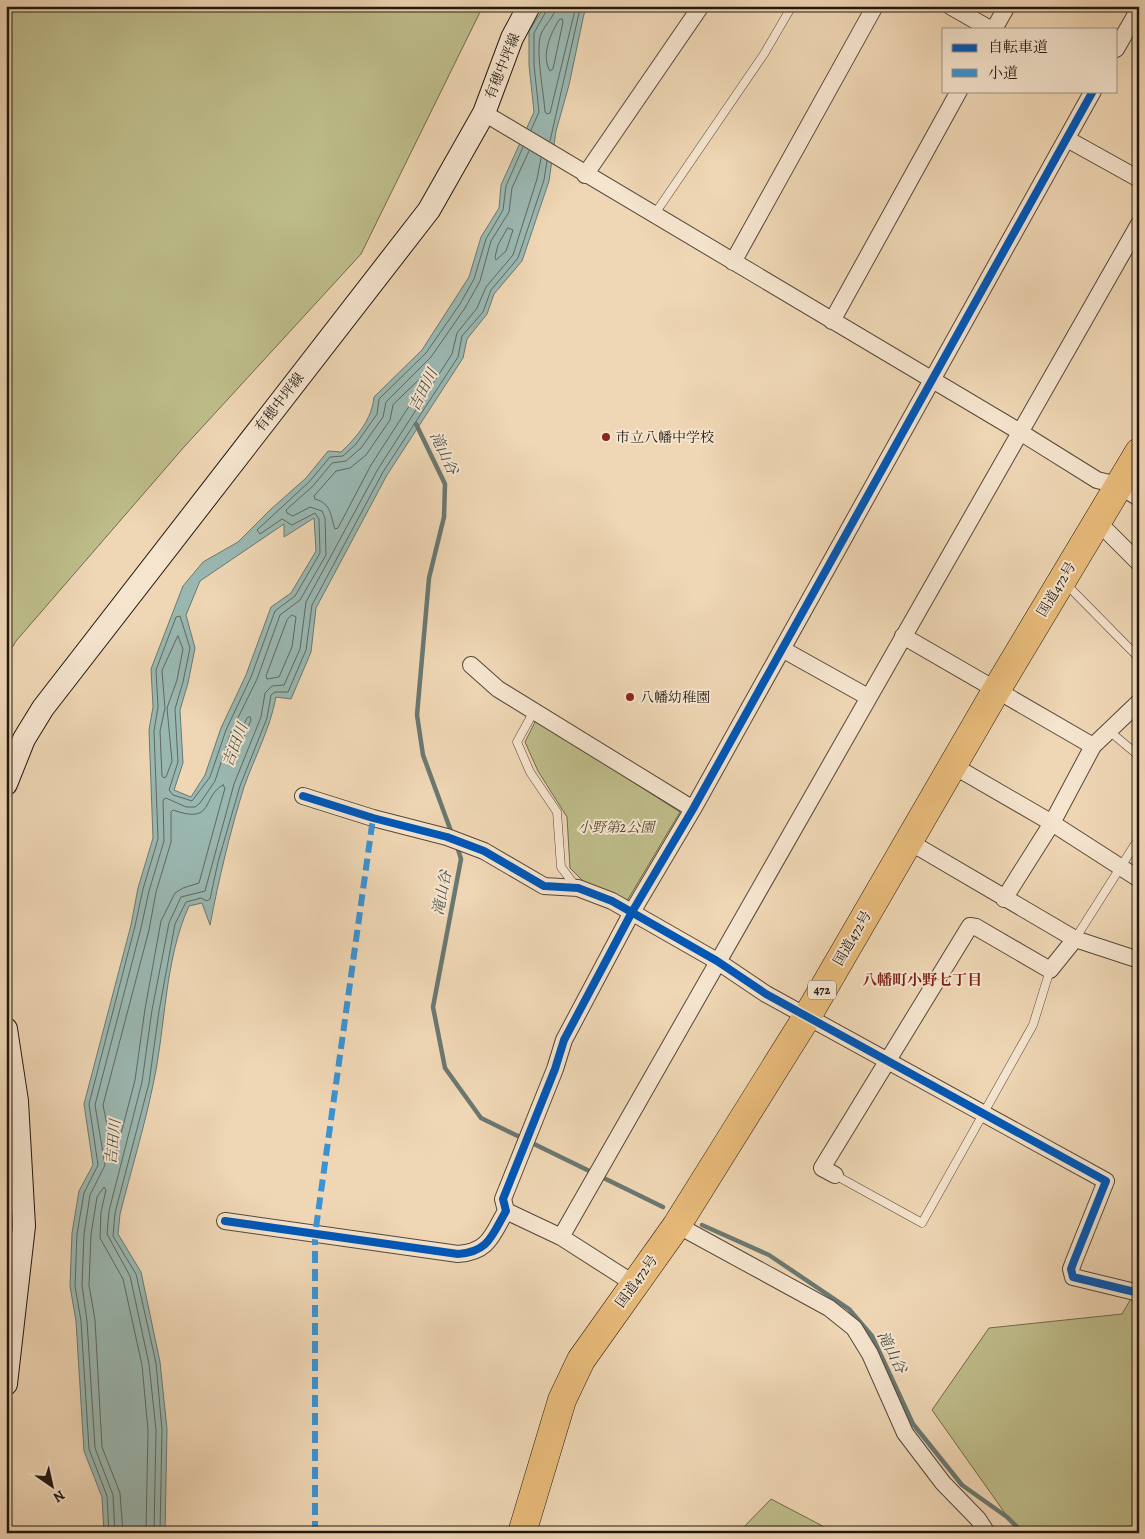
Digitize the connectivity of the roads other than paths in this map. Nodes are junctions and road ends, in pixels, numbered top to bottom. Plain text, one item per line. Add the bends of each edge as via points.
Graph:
1 (529, 6) edge
2 (701, 6) edge
3 (792, 6) edge
4 (875, 6) edge
5 (950, 6) edge
6 (1007, 6) edge
7 (1139, 9) edge
8 (990, 28) edge
9 (993, 28) edge
10 (1118, 46) edge
11 (958, 92) edge
12 (1092, 92) edge
13 (488, 116) junction
14 (1067, 139) junction
15 (585, 174) junction
16 (1139, 179) edge
17 (654, 215) junction
18 (1139, 224) edge
19 (733, 262) junction
20 (832, 321) junction
21 (932, 380) junction
22 (1020, 432) junction
23 (1139, 452) edge
24 (1128, 492) edge
25 (1097, 521) junction
26 (1139, 563) edge
27 (1062, 580) junction
28 (903, 636) junction
29 (782, 650) junction
30 (1139, 658) edge
31 (471, 665) dead end
32 (997, 689) junction
33 (868, 697) junction
34 (1139, 702) edge
35 (534, 711) junction
36 (1108, 729) junction
37 (1092, 746) junction
38 (1139, 756) edge
39 (952, 765) junction
40 (6, 784) edge
41 (303, 796) dead end
42 (693, 809) junction
43 (1052, 823) junction
44 (1139, 838) edge
45 (908, 841) junction
46 (1121, 868) junction
47 (1139, 879) edge
48 (578, 888) junction
49 (1004, 899) junction
50 (632, 912) junction
51 (1075, 939) junction
52 (1139, 960) edge
53 (717, 961) junction
54 (1050, 970) junction
55 (808, 1015) junction
56 (6, 1029) edge
57 (887, 1060) junction
58 (984, 1115) junction
59 (835, 1175) joint
60 (506, 1211) junction
61 (225, 1222) dead end
62 (677, 1225) junction
63 (561, 1237) junction
64 (633, 1284) junction
65 (1139, 1292) edge
66 (6, 1384) edge
67 (522, 1533) edge
68 (987, 1533) edge

1 - 13 main road, 有穂中坪線 via 512,38
2 - 15 street
3 - 17 lane via 764,54
4 - 19 street
5 - 8 street
6 - 9 street
7 - 10 street
11 - 20 street
12 - 14 street
13 - 15 street
13 - 40 main road, 有穂中坪線 via 429,210 43,708 24,739
14 - 16 street
14 - 21 street
15 - 17 street
17 - 19 street
18 - 22 street
19 - 20 street
20 - 21 street
21 - 22 street
21 - 29 street
22 - 24 street via 1097,480
22 - 28 street
23 - 24 highway, 国道472号 / 472
24 - 25 highway, 国道472号 / 472
25 - 26 street
25 - 27 highway, 国道472号 / 472
27 - 30 lane
27 - 32 highway, 国道472号 / 472
28 - 32 street
28 - 33 street
29 - 33 street
29 - 42 street
31 - 35 street via 498,689
32 - 37 street
32 - 39 highway, 国道472号 / 472
33 - 53 street
34 - 36 street
35 - 42 street
35 - 48 lane via 517,742 530,772 557,812 561,867
36 - 37 street
36 - 38 lane
37 - 43 street
39 - 43 street
39 - 45 highway, 国道472号 / 472
41 - 48 street via 447,837 484,852 544,886
42 - 50 street
43 - 46 street
43 - 49 street
44 - 46 lane
45 - 49 street
45 - 55 highway, 国道472号 / 472
46 - 47 street
46 - 51 lane
48 - 50 street
49 - 51 street
50 - 53 street
50 - 60 street via 564,1040 503,1199
51 - 52 street
51 - 54 street
53 - 55 street via 766,994
53 - 63 street
54 - 57 street via 970,926
54 - 58 lane via 1033,1025
55 - 57 street
55 - 62 highway, 国道472号 / 472
56 - 66 main road via 17,1101 24,1226
57 - 58 street
57 - 59 street via 822,1168
58 - 59 lane via 922,1223
58 - 65 street via 1106,1181 1071,1269 1073,1277
60 - 61 street via 484,1247 472,1253 458,1254
60 - 63 street
62 - 64 highway, 国道472号 / 472
62 - 68 street via 829,1308 854,1328 870,1354 905,1433 942,1483 978,1519
63 - 64 street
64 - 67 highway, 国道472号 / 472 via 581,1360 562,1400

